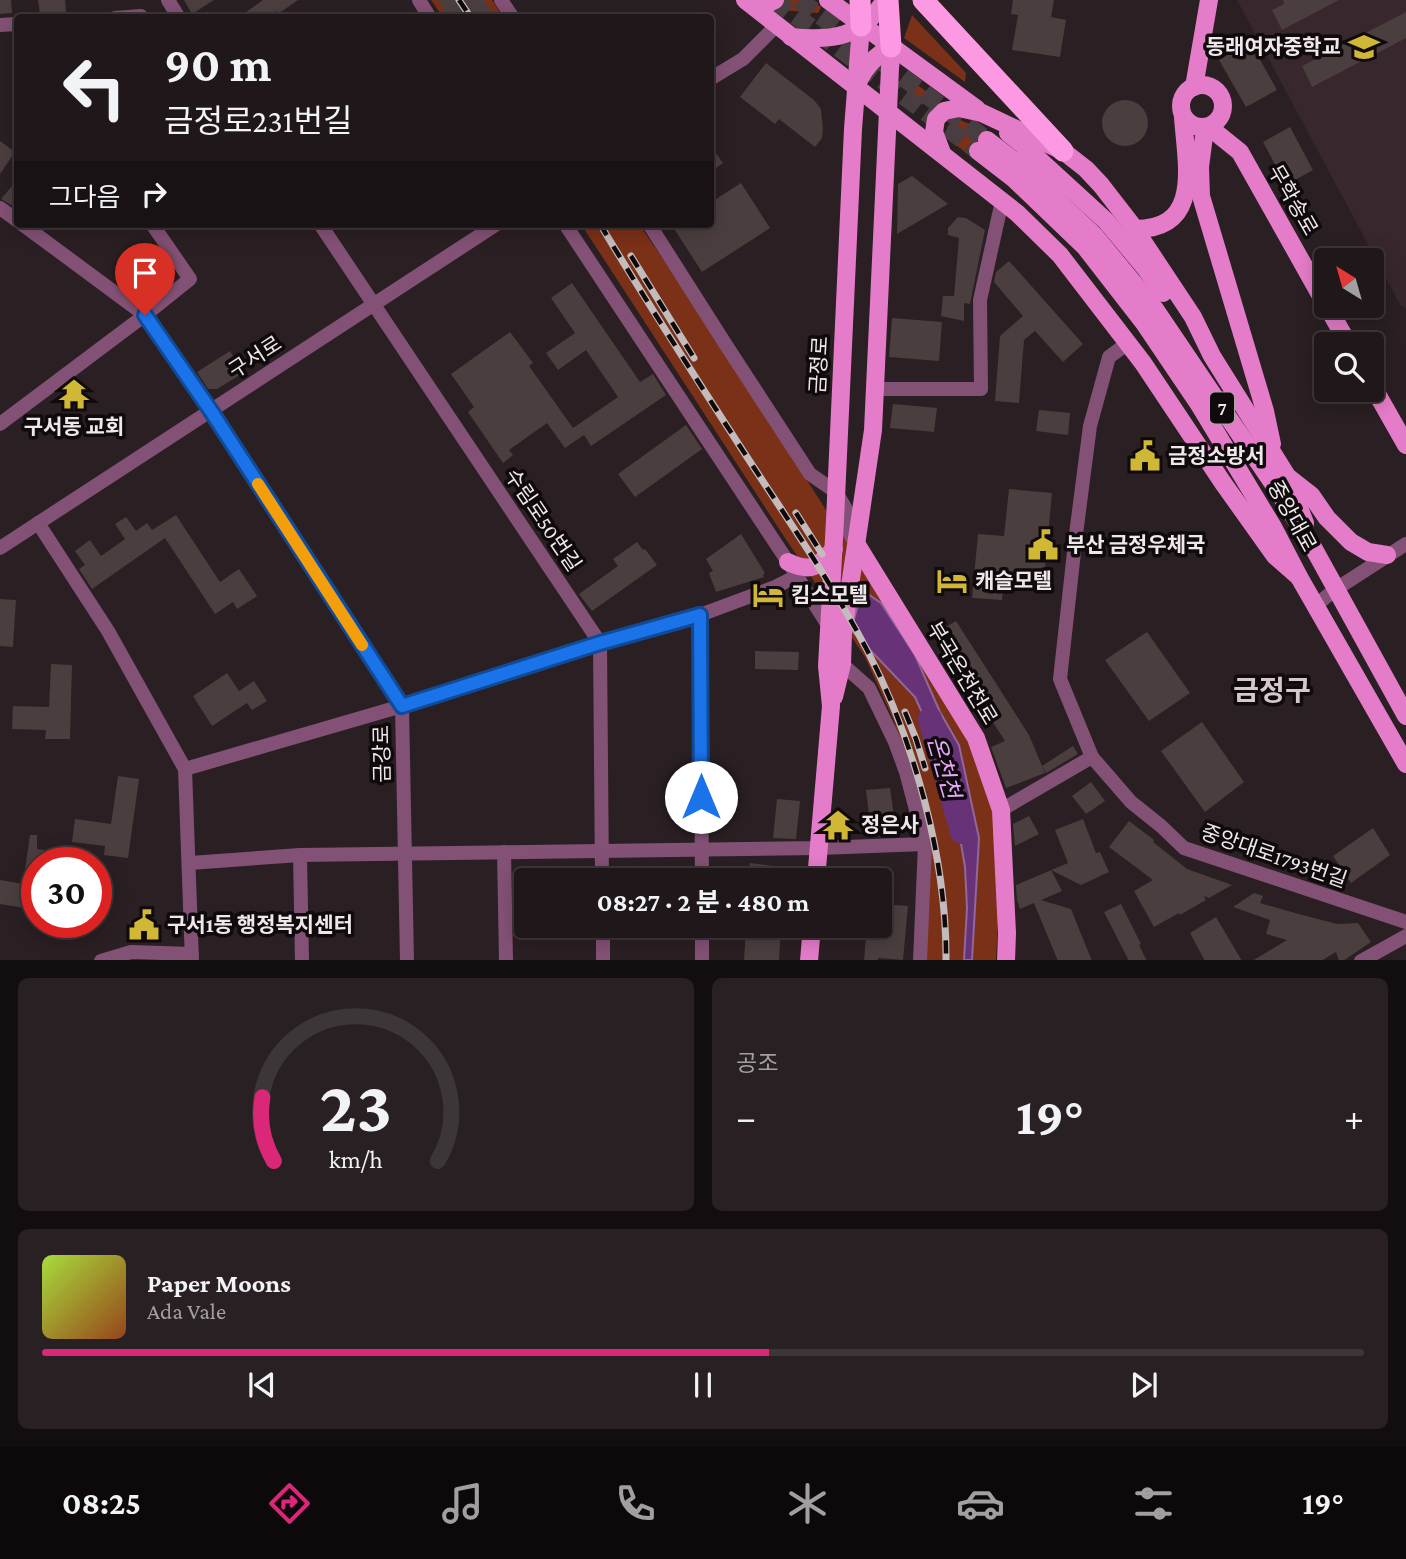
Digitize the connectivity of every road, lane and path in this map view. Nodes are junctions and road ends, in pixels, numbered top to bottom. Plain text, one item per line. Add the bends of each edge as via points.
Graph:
1 (775, 0) edge
2 (828, 0) edge
3 (860, 0) edge
4 (886, 0) edge
5 (923, 0) edge
6 (1209, 0) edge
7 (746, 1) edge
8 (776, 26) junction
9 (862, 26) junction
10 (791, 37) junction
11 (891, 47) junction
12 (714, 77) edge
13 (855, 87) junction
14 (1202, 87) junction
15 (1223, 111) junction
16 (982, 113) junction
17 (888, 114) junction
18 (1183, 117) junction
19 (1207, 127) junction
20 (1063, 150) junction
21 (1240, 152) junction
22 (943, 154) junction
23 (1002, 201) junction
24 (28, 228) edge
25 (155, 228) edge
26 (323, 228) edge
27 (491, 228) edge
28 (568, 228) edge
29 (652, 228) edge
30 (1134, 229) junction
31 (1314, 282) edge
32 (374, 304) junction
33 (145, 315) junction
34 (1128, 342) junction
35 (1212, 356) junction
36 (875, 389) junction
37 (1383, 402) edge
38 (211, 411) junction
39 (0, 424) edge
40 (1404, 436) edge
41 (1273, 454) junction
42 (1287, 476) junction
43 (835, 492) junction
44 (38, 523) junction
45 (1406, 544) edge
46 (0, 548) edge
47 (834, 549) junction
48 (856, 549) junction
49 (1314, 549) junction
50 (1387, 555) junction
51 (792, 569) junction
52 (1299, 577) junction
53 (1336, 589) junction
54 (1315, 605) junction
55 (700, 615) junction
56 (834, 624) junction
57 (600, 643) junction
58 (842, 664) junction
59 (402, 706) junction
60 (831, 706) junction
61 (1406, 716) edge
62 (1092, 757) junction
63 (1406, 764) edge
64 (185, 769) junction
65 (1001, 810) junction
66 (925, 844) junction
67 (819, 848) junction
68 (701, 849) junction
69 (602, 851) junction
70 (504, 852) junction
71 (405, 853) junction
72 (300, 855) junction
73 (190, 863) junction
74 (602, 868) edge
75 (702, 868) edge
76 (817, 868) edge
77 (1406, 922) edge
78 (1406, 936) edge
79 (603, 938) edge
80 (702, 938) edge
81 (811, 938) edge
82 (192, 957) edge
83 (104, 960) edge
84 (302, 960) edge
85 (407, 960) edge
86 (506, 960) edge
87 (603, 960) edge
88 (702, 960) edge
89 (808, 960) edge
90 (920, 960) edge
91 (1006, 960) edge
92 (1363, 960) edge

1 - 7 main road via 763,6
2 - 9 main road
3 - 9 highway
4 - 9 main road
4 - 11 highway
5 - 20 highway
6 - 14 main road via 1199,53
7 - 8 main road
8 - 10 main road
8 - 12 street via 743,59
9 - 10 main road via 838,37
9 - 11 main road
9 - 13 main road, 금정로
10 - 13 main road
11 - 13 main road via 866,68
11 - 16 main road
11 - 17 main road, 금정로
13 - 17 main road
13 - 43 main road, 금정로
14 - 15 main road via 1216,90
14 - 18 main road via 1188,91 1182,99
15 - 19 main road via 1219,120
15 - 21 main road
16 - 20 main road
16 - 22 main road via 953,108 941,113 934,128
16 - 35 main road via 1106,220
17 - 22 main road
17 - 36 main road, 금정로
18 - 19 main road via 1193,126
18 - 30 main road via 1186,187 1182,203 1163,225
19 - 21 main road, 무학송로
19 - 41 main road via 1200,167 1201,196 1265,411
20 - 30 main road via 1101,185
21 - 31 main road, 무학송로
22 - 23 main road
23 - 34 main road via 1060,255
23 - 36 street via 980,300 981,389
24 - 33 street, 금강로
25 - 33 street via 190,279
26 - 32 street, 수림로50번길
27 - 32 street, 구서로
28 - 51 street
29 - 43 street via 810,474
30 - 35 main road via 1193,317
32 - 38 street, 구서로
32 - 57 street, 수림로50번길
33 - 38 street, 금강로
33 - 39 street
34 - 52 main road via 1251,524 1275,556
34 - 62 street, 중앙대로1793번길 via 1110,358 1090,426 1060,680
35 - 41 main road
36 - 48 main road, 금정로
37 - 40 main road
38 - 44 street, 구서로
38 - 59 street, 금강로
41 - 42 main road
42 - 49 main road
42 - 50 main road via 1311,495 1351,542 1368,552
43 - 47 main road, 금정로
43 - 48 street via 846,509 847,530
44 - 46 street, 구서로
44 - 64 street via 108,631
45 - 50 street
47 - 51 main road via 814,568
47 - 56 main road, 금정로
48 - 56 main road, 금정로
48 - 65 main road, 부곡온천천로 via 976,738
49 - 52 main road, 중앙대로 / 7 via 1155,309 1094,235 1021,166 983,146 1085,247 1144,323 1200,405
49 - 53 main road, 중앙대로 / 7
50 - 53 street
51 - 55 street via 775,587
51 - 56 street
52 - 54 main road, 중앙대로 / 7
53 - 54 street
53 - 61 main road, 중앙대로 / 7
54 - 63 main road, 중앙대로 / 7
55 - 57 street
55 - 68 street
56 - 58 main road, 금정로
56 - 60 main road, 금정로 via 827,666
57 - 59 street
57 - 69 street
58 - 60 main road, 금정로
58 - 66 street via 869,688 895,742
59 - 64 street
59 - 71 street, 금강로
60 - 67 main road, 금정로
62 - 65 street
62 - 77 street, 중앙대로1793번길 via 1131,802 1184,848
64 - 73 street
65 - 91 main road, 부곡온천천로
66 - 67 street
66 - 90 street
67 - 68 street
67 - 76 main road, 금정로
68 - 69 street
68 - 75 street
69 - 70 street
69 - 74 street
70 - 71 street
70 - 86 street
71 - 72 street
71 - 85 street, 금강로
72 - 73 street
72 - 84 street
73 - 82 street
78 - 92 street
79 - 87 street
80 - 88 street
81 - 89 main road
82 - 83 street via 131,952

